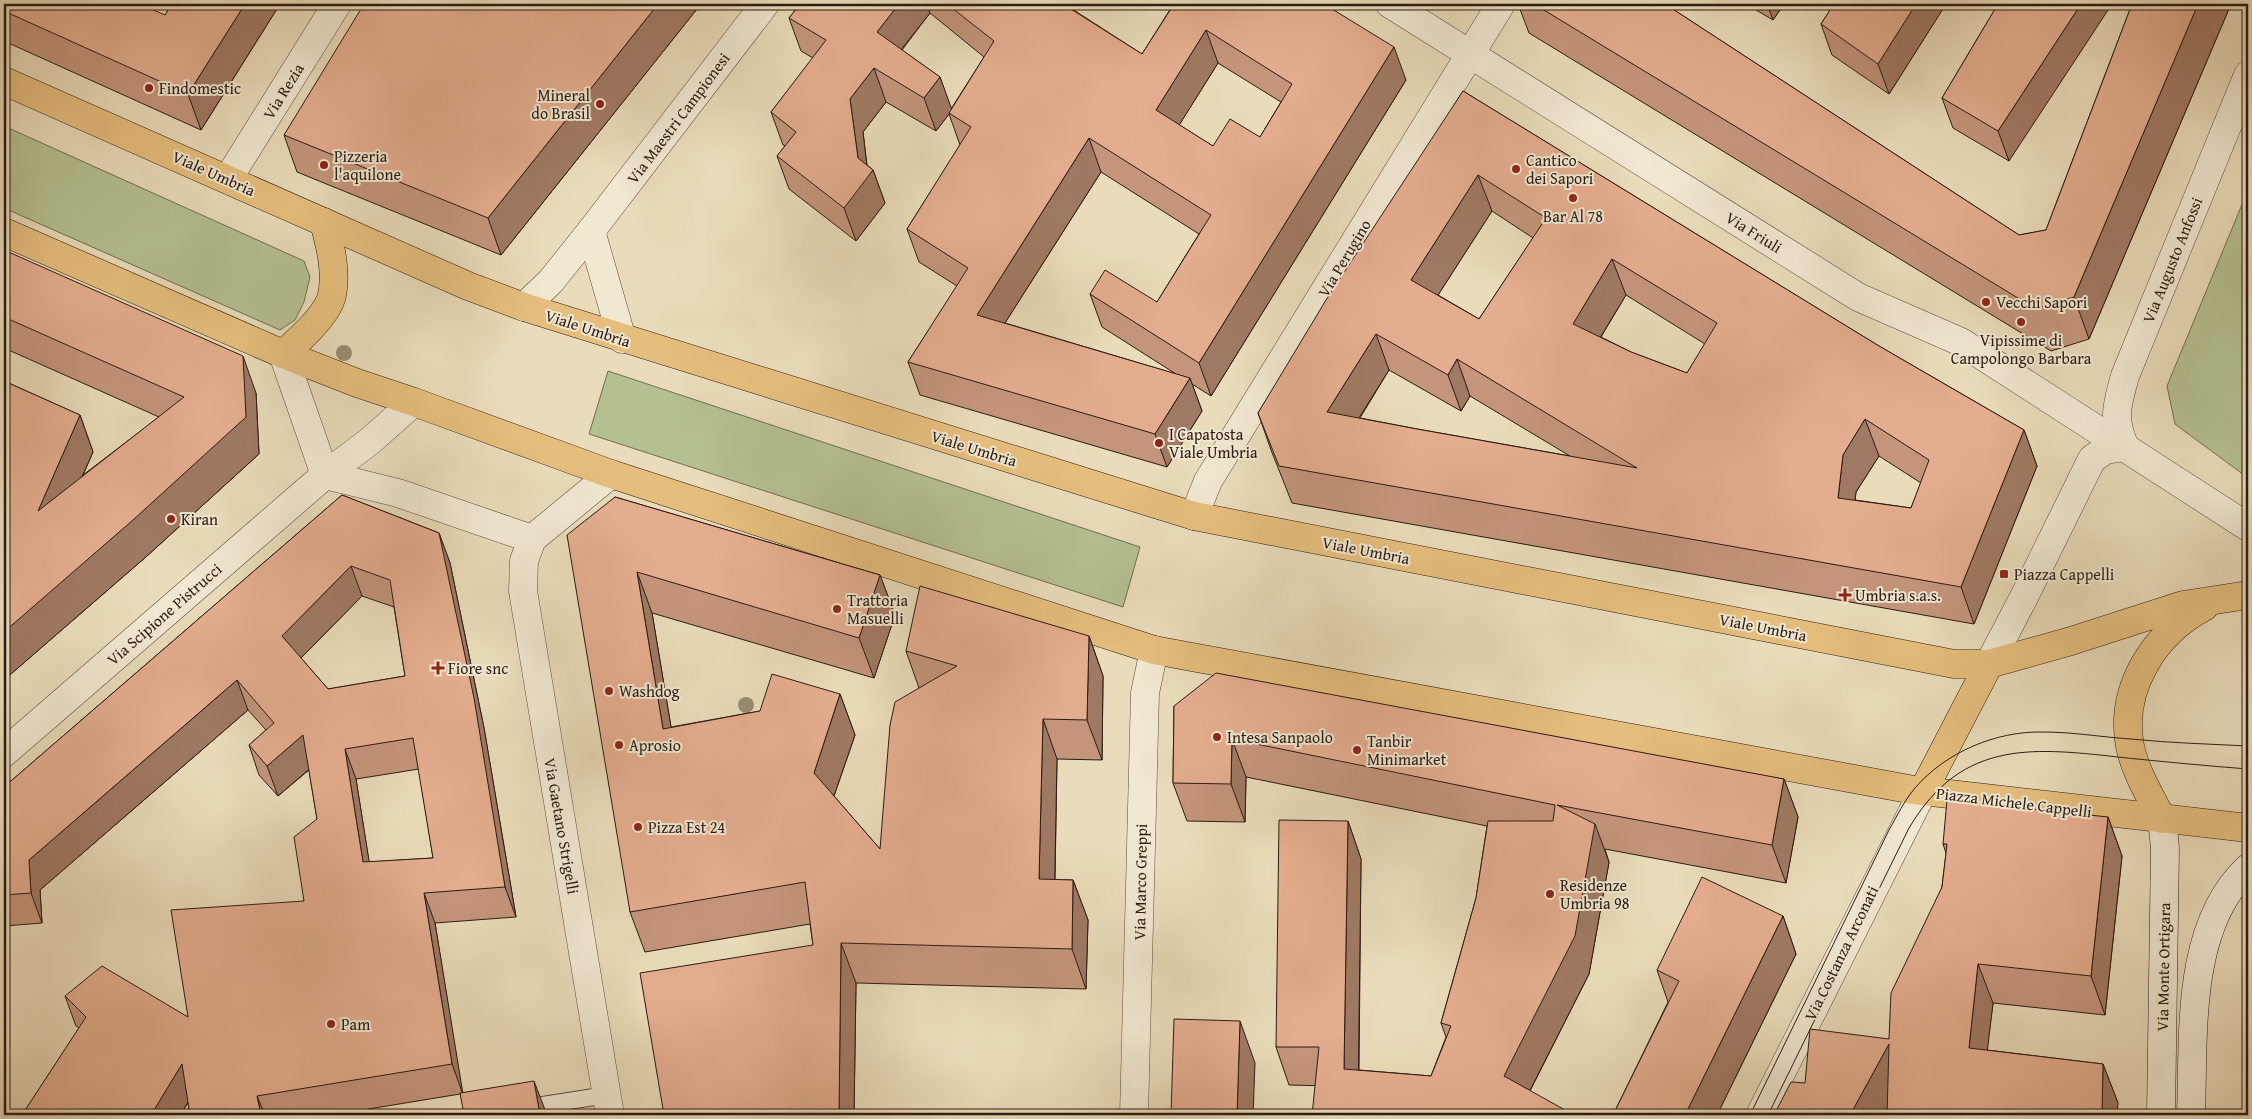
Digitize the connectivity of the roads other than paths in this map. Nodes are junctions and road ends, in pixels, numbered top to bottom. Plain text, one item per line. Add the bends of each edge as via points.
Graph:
1 (337, 4) edge
2 (766, 4) edge
3 (1390, 4) edge
4 (1501, 4) edge
5 (1470, 54) junction
6 (2248, 75) edge
7 (4, 81) edge
8 (228, 179) junction
9 (324, 222) junction
10 (4, 232) edge
11 (591, 232) junction
12 (524, 307) junction
13 (622, 339) junction
14 (283, 354) junction
15 (414, 402) junction
16 (2125, 447) junction
17 (611, 474) junction
18 (325, 475) junction
19 (1194, 516) junction
20 (2248, 527) edge
21 (532, 539) junction
22 (2245, 595) edge
23 (1154, 650) junction
24 (1989, 664) junction
25 (4, 753) edge
26 (1923, 791) junction
27 (2162, 819) junction
28 (2248, 828) edge
29 (2248, 868) edge
30 (608, 1105) edge
31 (479, 1115) edge
32 (1134, 1115) edge
33 (1760, 1115) edge
34 (2161, 1115) edge
35 (2191, 1115) edge

1 - 8 street, Via Rezia
2 - 11 street, Via Maestri Campionesi
3 - 5 street, Via Friuli
4 - 5 street, Via Perugino
5 - 16 street, Via Friuli via 1858,297 1961,342
5 - 19 street, Via Perugino via 1208,481
6 - 16 street, Via Augusto Anfossi via 2125,376 2116,410 2119,433
7 - 8 main road, Viale Umbria
8 - 9 main road, Viale Umbria
9 - 12 main road, Viale Umbria via 468,286
9 - 14 main road via 333,256 332,296 311,329
10 - 14 main road
11 - 12 street, Via Maestri Campionesi via 551,281
11 - 13 street
12 - 13 main road, Viale Umbria
13 - 19 main road, Viale Umbria
14 - 15 main road via 357,384
14 - 18 street
15 - 17 main road
15 - 18 street
16 - 20 street
16 - 24 street, Piazza Michele Cappelli via 2105,450 2092,458
17 - 21 street
17 - 23 main road
18 - 21 street via 398,493
18 - 25 street, Via Scipione Pistrucci
19 - 24 main road, Viale Umbria via 1954,664
21 - 30 street, Via Gaetano Strigelli via 524,561 523,591
22 - 24 main road via 2183,605 2071,642
22 - 27 main road via 2212,603 2184,617 2157,643 2138,675 2129,713 2130,746
23 - 26 main road
23 - 32 street, Via Marco Greppi via 1145,693
24 - 26 main road, Piazza Michele Cappelli
26 - 27 main road, Piazza Michele Cappelli
26 - 33 street, Via Costanza Arconati
27 - 28 main road, Piazza Michele Cappelli
27 - 34 street, Via Monte Ortigara via 2165,848
29 - 35 street, Via Monte Ortigara via 2218,910 2201,959 2196,986
30 - 31 lane

